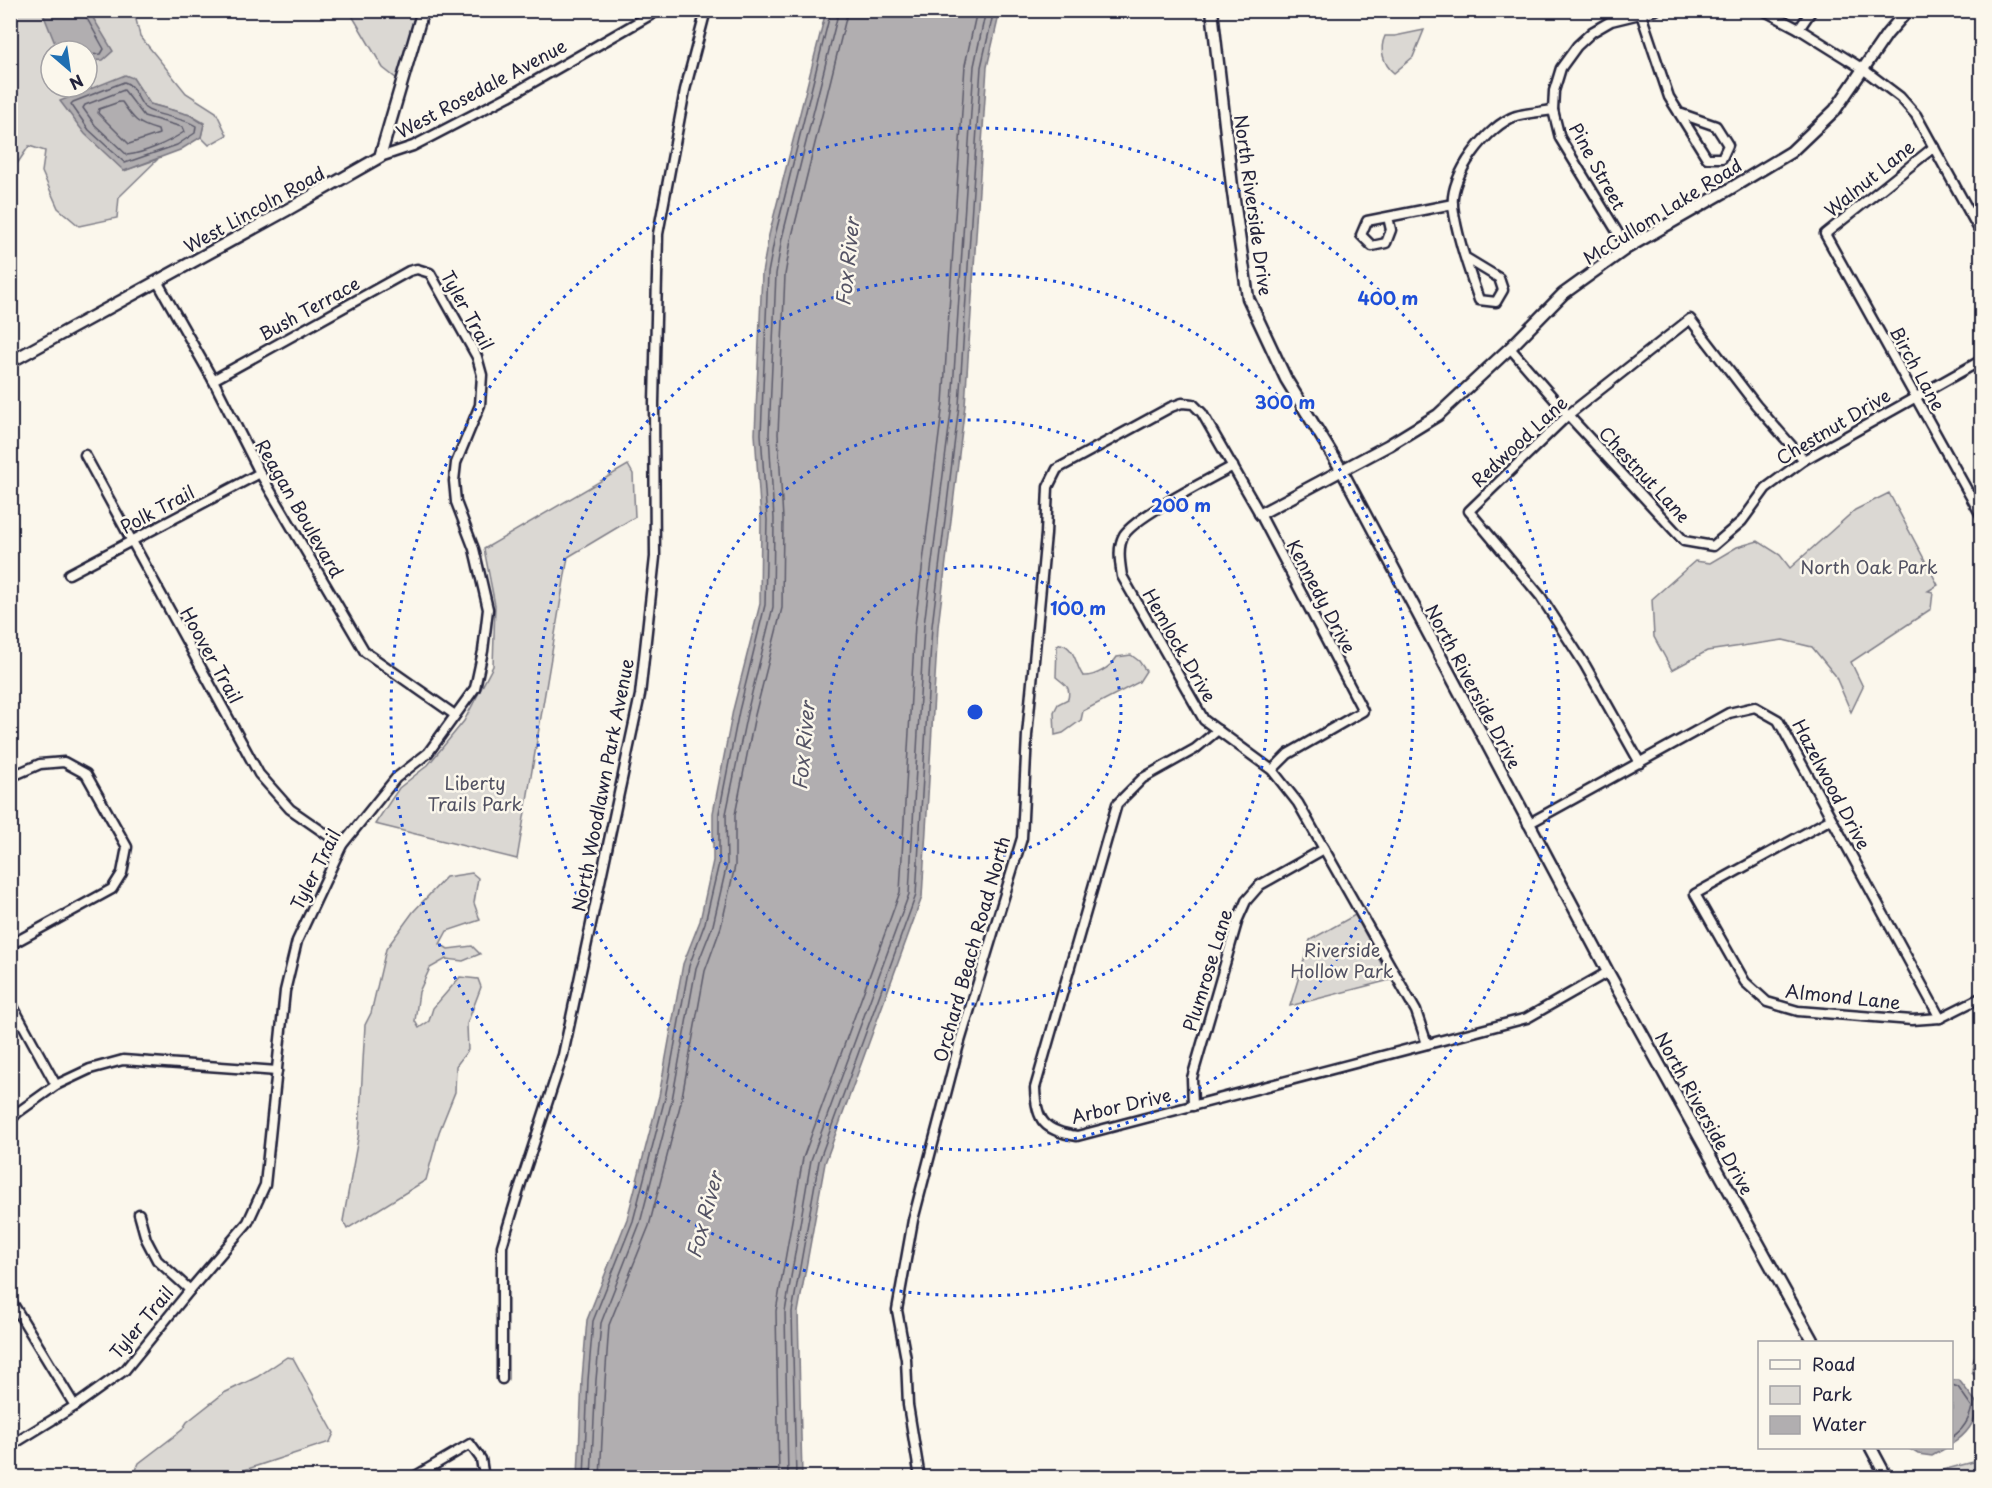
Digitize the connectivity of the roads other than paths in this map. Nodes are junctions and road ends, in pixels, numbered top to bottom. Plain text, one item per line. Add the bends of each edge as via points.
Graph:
1 (423, 10) edge
2 (659, 10) edge
3 (706, 10) edge
4 (1212, 10) edge
5 (1656, 10) edge
6 (1763, 10) edge
7 (1812, 10) edge
8 (1908, 10) edge
9 (1641, 14) junction
10 (1798, 28) junction
11 (1863, 69) junction
12 (1552, 110) junction
13 (1679, 113) junction
14 (1934, 147) junction
15 (380, 157) junction
16 (1453, 204) junction
17 (1388, 217) dead end
18 (1825, 234) joint
19 (1982, 236) edge
20 (1627, 248) junction
21 (1466, 258) junction
22 (422, 269) joint
23 (157, 281) junction
24 (1510, 348) junction
25 (1982, 360) edge
26 (10, 362) edge
27 (213, 380) junction
28 (1915, 397) junction
29 (1193, 404) joint
30 (1568, 415) junction
31 (84, 455) dead end
32 (1804, 460) junction
33 (1233, 466) junction
34 (1341, 470) junction
35 (260, 473) junction
36 (1766, 488) joint
37 (1260, 514) junction
38 (1982, 517) edge
39 (131, 541) junction
40 (69, 574) dead end
41 (455, 715) junction
42 (1218, 730) junction
43 (1640, 763) junction
44 (1272, 770) junction
45 (10, 777) edge
46 (1832, 819) junction
47 (1528, 824) junction
48 (342, 844) junction
49 (1324, 849) junction
50 (10, 945) edge
51 (1608, 972) junction
52 (1982, 997) edge
53 (10, 1000) edge
54 (1940, 1018) junction
55 (1427, 1044) junction
56 (277, 1071) junction
57 (57, 1085) junction
58 (1193, 1106) junction
59 (10, 1121) edge
60 (139, 1214) dead end
61 (189, 1290) junction
62 (10, 1299) edge
63 (1812, 1341) edge
64 (502, 1379) dead end
65 (75, 1406) junction
66 (10, 1446) edge
67 (1872, 1449) edge
68 (412, 1478) edge
69 (484, 1478) edge
70 (920, 1478) edge
71 (1887, 1478) edge

1 - 15 street
2 - 15 street, West Rosedale Avenue via 509,96 413,146
3 - 64 street, North Woodlawn Park Avenue via 685,90 658,234 655,557 640,695 563,1055 502,1246
4 - 34 street, North Riverside Drive via 1248,298 1286,380
5 - 9 street, Pine Street
6 - 10 street
7 - 10 street
8 - 11 street, McCullom Lake Road
9 - 12 street, Pine Street via 1611,21 1577,46 1561,68
9 - 13 street via 1669,97
10 - 11 street
11 - 14 street via 1916,115
11 - 20 street, McCullom Lake Road via 1834,110 1791,152
12 - 16 street via 1515,116 1490,134 1460,171
12 - 20 street, Pine Street via 1560,138
13 - 13 street via 1707,158 1722,158 1728,145 1716,126
14 - 18 street, Walnut Lane
14 - 19 street
15 - 23 street, West Lincoln Road
16 - 17 street
16 - 21 street
18 - 28 street, Birch Lane
20 - 24 street, McCullom Lake Road via 1563,294
21 - 21 street via 1479,300 1496,302 1503,290 1499,278
22 - 27 street, Bush Terrace via 409,272
22 - 41 street, Tyler Trail via 432,277 477,357 482,375 480,405 456,463 453,481 488,609 475,688
23 - 26 street, West Lincoln Road
23 - 27 street, Reagan Boulevard
24 - 30 street, Chestnut Lane
24 - 34 street, McCullom Lake Road via 1438,415
25 - 28 street, Chestnut Drive
27 - 35 street, Reagan Boulevard
28 - 32 street, Chestnut Drive
28 - 38 street, Birch Lane
29 - 33 street, Kennedy Drive
29 - 70 street, Orchard Beach Road North via 1171,407 1057,469 1048,487 1022,838 958,1048 913,1220 897,1310
30 - 32 street, Redwood Lane via 1690,319
30 - 36 street, Chestnut Lane via 1684,541 1713,546 1742,521
30 - 43 street, Redwood Lane via 1469,511 1541,597
31 - 39 street, Hoover Trail
32 - 36 street, Chestnut Drive
33 - 37 street, Kennedy Drive
33 - 42 street, Hemlock Drive via 1136,522 1123,536 1119,555 1127,586 1204,720
34 - 37 street, McCullom Lake Road
34 - 47 street, North Riverside Drive
35 - 39 street, Polk Trail
35 - 41 street, Reagan Boulevard via 365,652
37 - 44 street, Kennedy Drive via 1363,711 1288,754
39 - 40 street, Polk Trail
39 - 48 street, Hoover Trail via 259,774 290,809
41 - 48 street, Tyler Trail via 428,753 396,778
42 - 44 street, Hemlock Drive
42 - 58 street, Arbor Drive via 1195,749 1143,778 1117,804 1035,1088 1036,1108 1045,1124 1059,1133 1077,1136
43 - 46 street, Hazelwood Drive via 1729,713 1755,707 1779,720
43 - 47 street, Hazelwood Drive
44 - 49 street, Hemlock Drive via 1298,803
45 - 50 street via 40,764 64,762 86,774 127,847 122,873 112,889
46 - 54 street, Hazelwood Drive
46 - 54 street, Almond Lane via 1695,894 1745,982 1767,1002 1798,1011 1912,1020
47 - 51 street, North Riverside Drive
48 - 56 street, Tyler Trail via 297,941 285,991
49 - 55 street, Hemlock Drive via 1416,1011
49 - 58 street, Plumrose Lane via 1260,885 1246,901 1192,1078
51 - 55 street, Arbor Drive via 1527,1018
51 - 63 street, North Riverside Drive
52 - 54 street, Almond Lane
53 - 57 street
55 - 58 street, Arbor Drive
56 - 57 street via 123,1060 90,1069
56 - 61 street, Tyler Trail via 265,1185 248,1222
57 - 59 street
60 - 61 street via 146,1239 158,1260
61 - 65 street, Tyler Trail via 125,1370
62 - 65 street
65 - 66 street, Tyler Trail
67 - 71 street
68 - 69 street via 470,1444 481,1459

